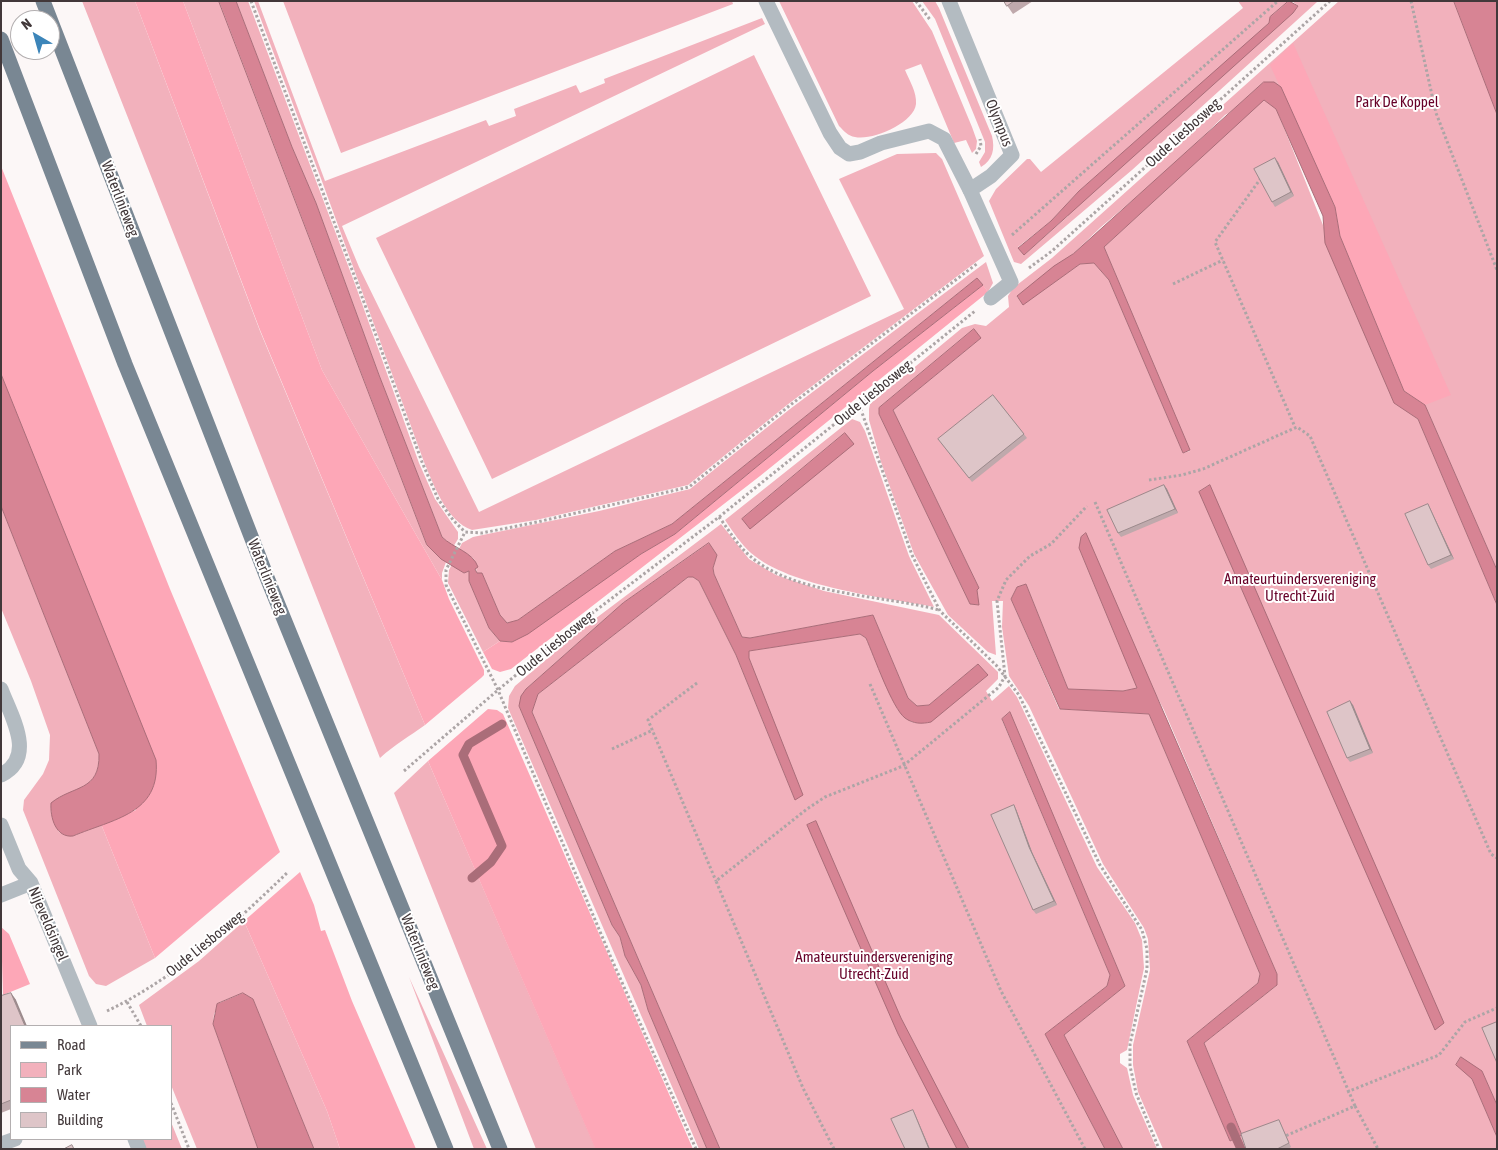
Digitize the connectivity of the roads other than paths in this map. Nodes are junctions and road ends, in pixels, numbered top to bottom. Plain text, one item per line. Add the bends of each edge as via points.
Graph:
1 (43, 1) edge
2 (766, 1) edge
3 (949, 1) edge
4 (1, 40) edge
5 (970, 190) junction
6 (992, 298) road end
7 (1, 689) edge
8 (1, 775) edge
9 (1, 825) edge
10 (31, 883) junction
11 (1, 895) edge
12 (89, 1023) edge
13 (446, 1149) edge
14 (500, 1149) edge

1 - 14 main road, Waterlinieweg via 268,580
2 - 5 street via 830,134 840,148 849,154 929,132 944,139
3 - 5 street, Olympus via 1012,155 991,176
4 - 13 main road via 125,364
5 - 6 street via 1010,282
7 - 8 street via 21,743 18,760
9 - 10 street, Nijeveldsingel via 19,869
10 - 11 street
10 - 12 street, Nijeveldsingel

